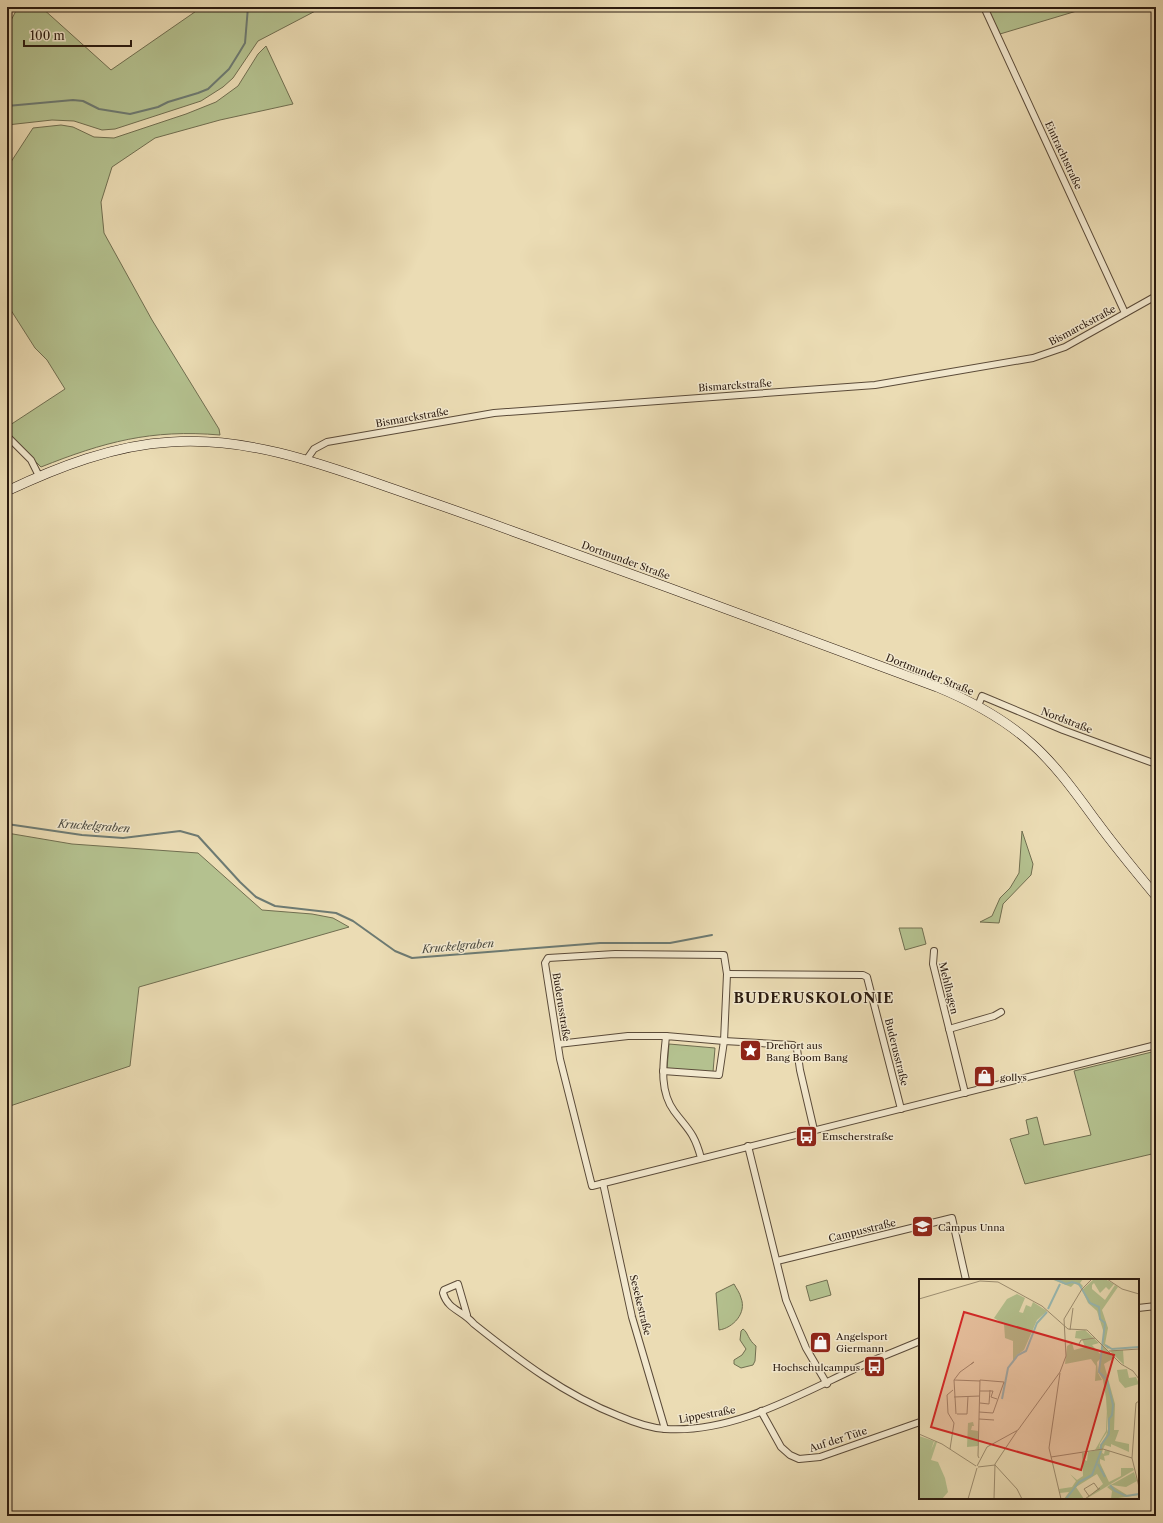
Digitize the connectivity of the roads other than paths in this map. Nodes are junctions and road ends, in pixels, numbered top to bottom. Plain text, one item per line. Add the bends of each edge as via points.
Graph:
1 (9, 7) edge
2 (984, 7) edge
3 (7, 11) edge
4 (1156, 296) edge
5 (1125, 313) junction
6 (7, 436) edge
7 (307, 459) junction
8 (39, 476) junction
9 (7, 491) edge
10 (978, 706) junction
11 (1156, 764) edge
12 (1156, 896) edge
13 (934, 951) dead end
14 (727, 974) junction
15 (1001, 1012) dead end
16 (949, 1029) junction
17 (666, 1036) junction
18 (724, 1041) junction
19 (558, 1044) junction
20 (1156, 1045) edge
21 (663, 1071) junction
22 (965, 1093) junction
23 (901, 1109) junction
24 (814, 1130) junction
25 (748, 1146) junction
26 (701, 1158) junction
27 (603, 1184) junction
28 (776, 1261) junction
29 (966, 1279) edge
30 (1156, 1306) edge
31 (1139, 1308) edge
32 (467, 1315) junction
33 (919, 1341) edge
34 (827, 1384) junction
35 (761, 1411) junction
36 (919, 1422) edge
37 (665, 1429) junction

1 - 3 main road
2 - 5 street, Eintrachtstraße
4 - 5 street, Bismarckstraße
5 - 7 street, Bismarckstraße via 1065,347 1033,358 875,386 494,413 327,442 314,449
6 - 8 street via 31,460
7 - 8 main road, Dortmunder Straße via 252,447 210,442 171,442 110,452
7 - 10 main road, Dortmunder Straße via 787,631 937,687
8 - 9 main road, Dortmunder Straße
10 - 11 street, Nordstraße via 982,696 1048,724
10 - 12 main road, Dortmunder Straße via 1032,743 1056,769 1124,859
13 - 16 street, Mehlhagen via 933,964
14 - 18 street
14 - 19 street, Buderusstraße via 724,955 615,954 548,958 545,963
14 - 23 street, Buderusstraße via 867,977
15 - 16 street, Mehlhagen
16 - 22 street, Mehlhagen
17 - 18 street
17 - 19 street via 628,1036
17 - 21 street
18 - 21 street via 719,1075
18 - 24 street via 796,1046
19 - 27 street, Buderusstraße via 592,1186
20 - 22 street
21 - 26 street via 670,1103 696,1140
22 - 23 street
23 - 24 street
24 - 25 street
25 - 26 street
25 - 28 street
26 - 27 street
27 - 37 street, Sesekestraße via 632,1317
28 - 29 street, Campusstraße via 952,1218
28 - 34 street via 786,1300 806,1348
30 - 31 street
32 - 32 street, Lippestraße via 448,1305 444,1290 458,1284
32 - 37 street, Lippestraße via 474,1324 531,1368 570,1393 630,1421
33 - 34 street, Lippestraße
34 - 35 street, Lippestraße
35 - 36 street, Auf der Tüte via 781,1447 799,1459 820,1457
35 - 37 street, Lippestraße via 710,1425

